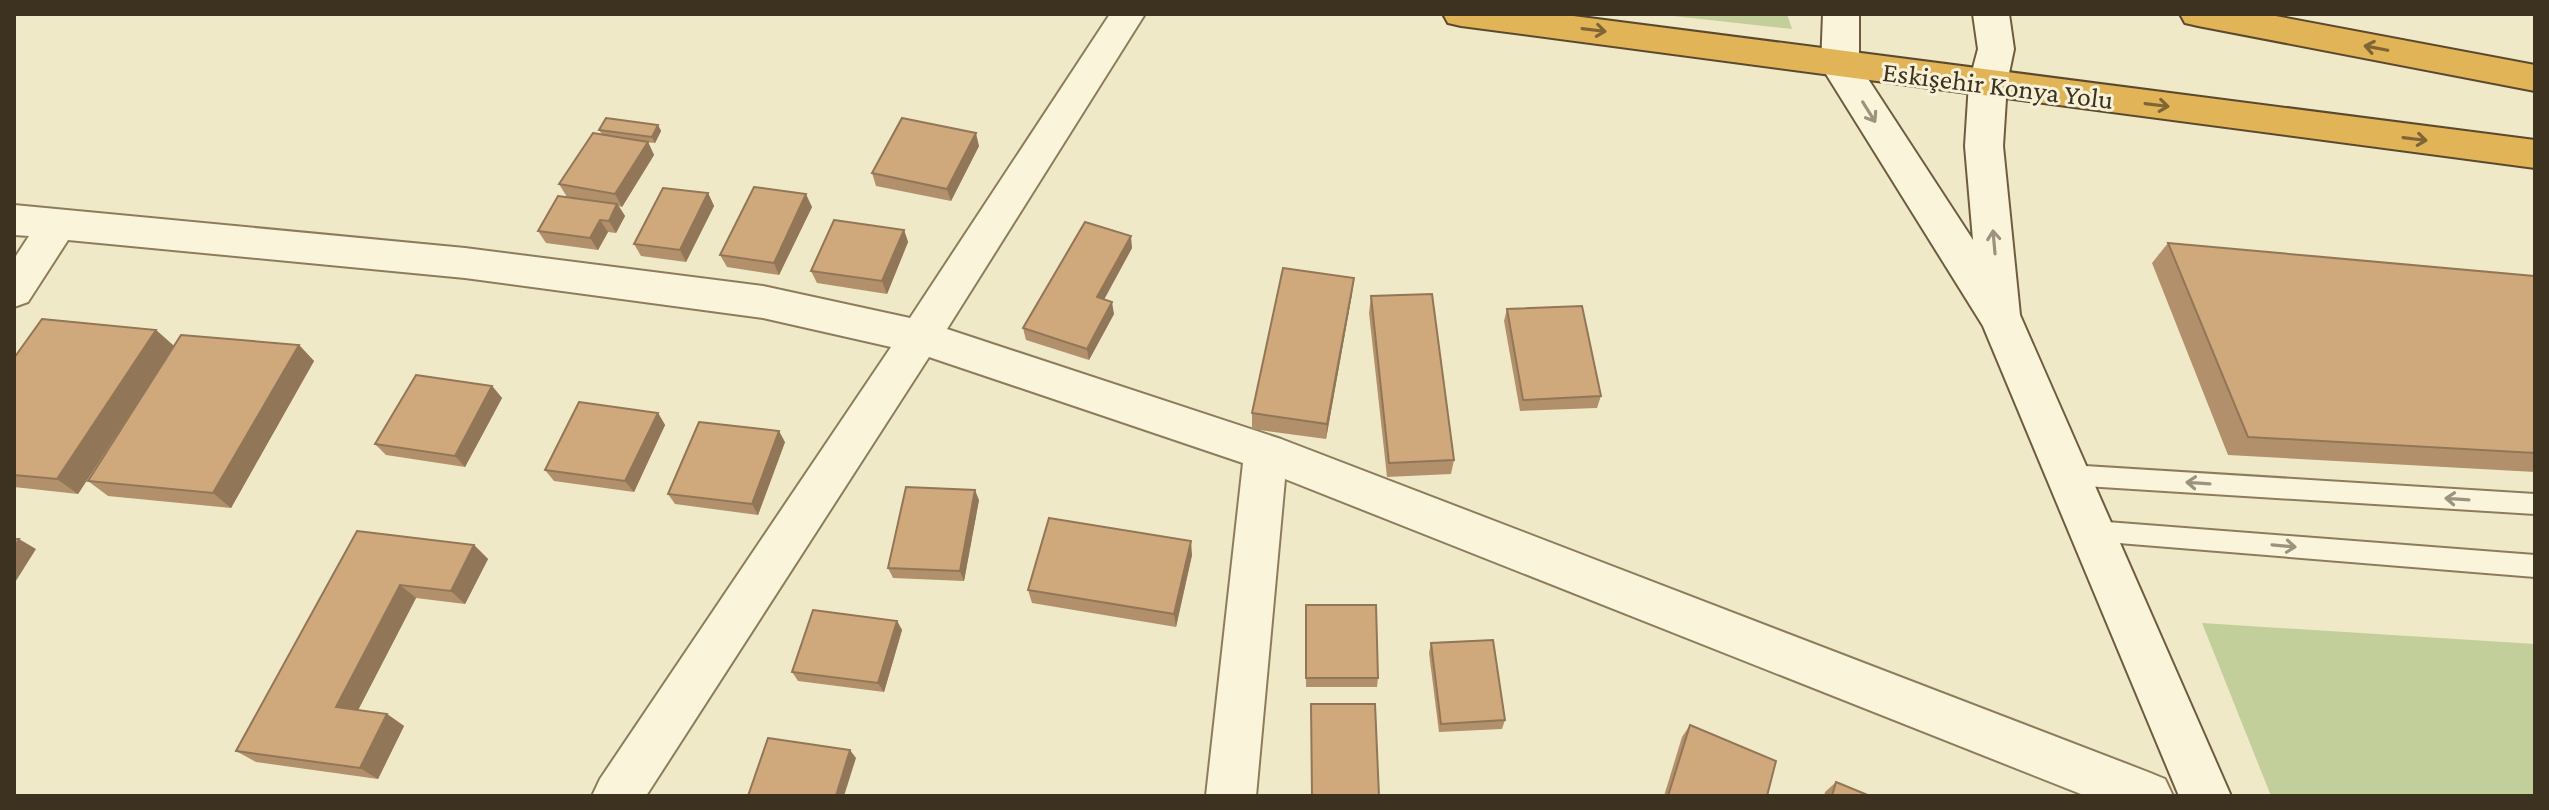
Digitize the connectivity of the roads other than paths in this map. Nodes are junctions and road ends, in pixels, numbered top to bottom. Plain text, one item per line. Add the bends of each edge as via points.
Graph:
1 (1128, 14) edge
2 (1461, 14) edge
3 (1841, 14) edge
4 (1991, 14) edge
5 (2198, 14) edge
6 (1840, 66) junction
7 (2535, 78) edge
8 (1988, 83) junction
9 (2535, 154) edge
10 (14, 220) edge
11 (59, 223) junction
12 (14, 291) edge
13 (2001, 319) junction
14 (920, 337) junction
15 (1266, 452) junction
16 (2069, 475) junction
17 (2535, 504) edge
18 (2094, 531) junction
19 (2535, 566) edge
20 (617, 796) edge
21 (1231, 796) edge
22 (2148, 796) edge
23 (2205, 796) edge

1 - 14 street
2 -> 6 highway, Eskişehir Konya Yolu via 1726,46
3 - 6 street
4 - 8 street via 1996,49
7 -> 5 highway
6 - 8 highway, Eskişehir Konya Yolu
6 -> 13 street
8 -> 9 highway, Eskişehir Konya Yolu
13 -> 8 street via 1984,146
10 - 11 street
11 - 12 street
11 - 14 street via 465,263 748,300
13 - 16 street
14 - 15 street
14 - 20 street
15 - 21 street
15 - 22 street
17 -> 16 lane
16 - 18 street
18 -> 19 lane
18 - 23 street

